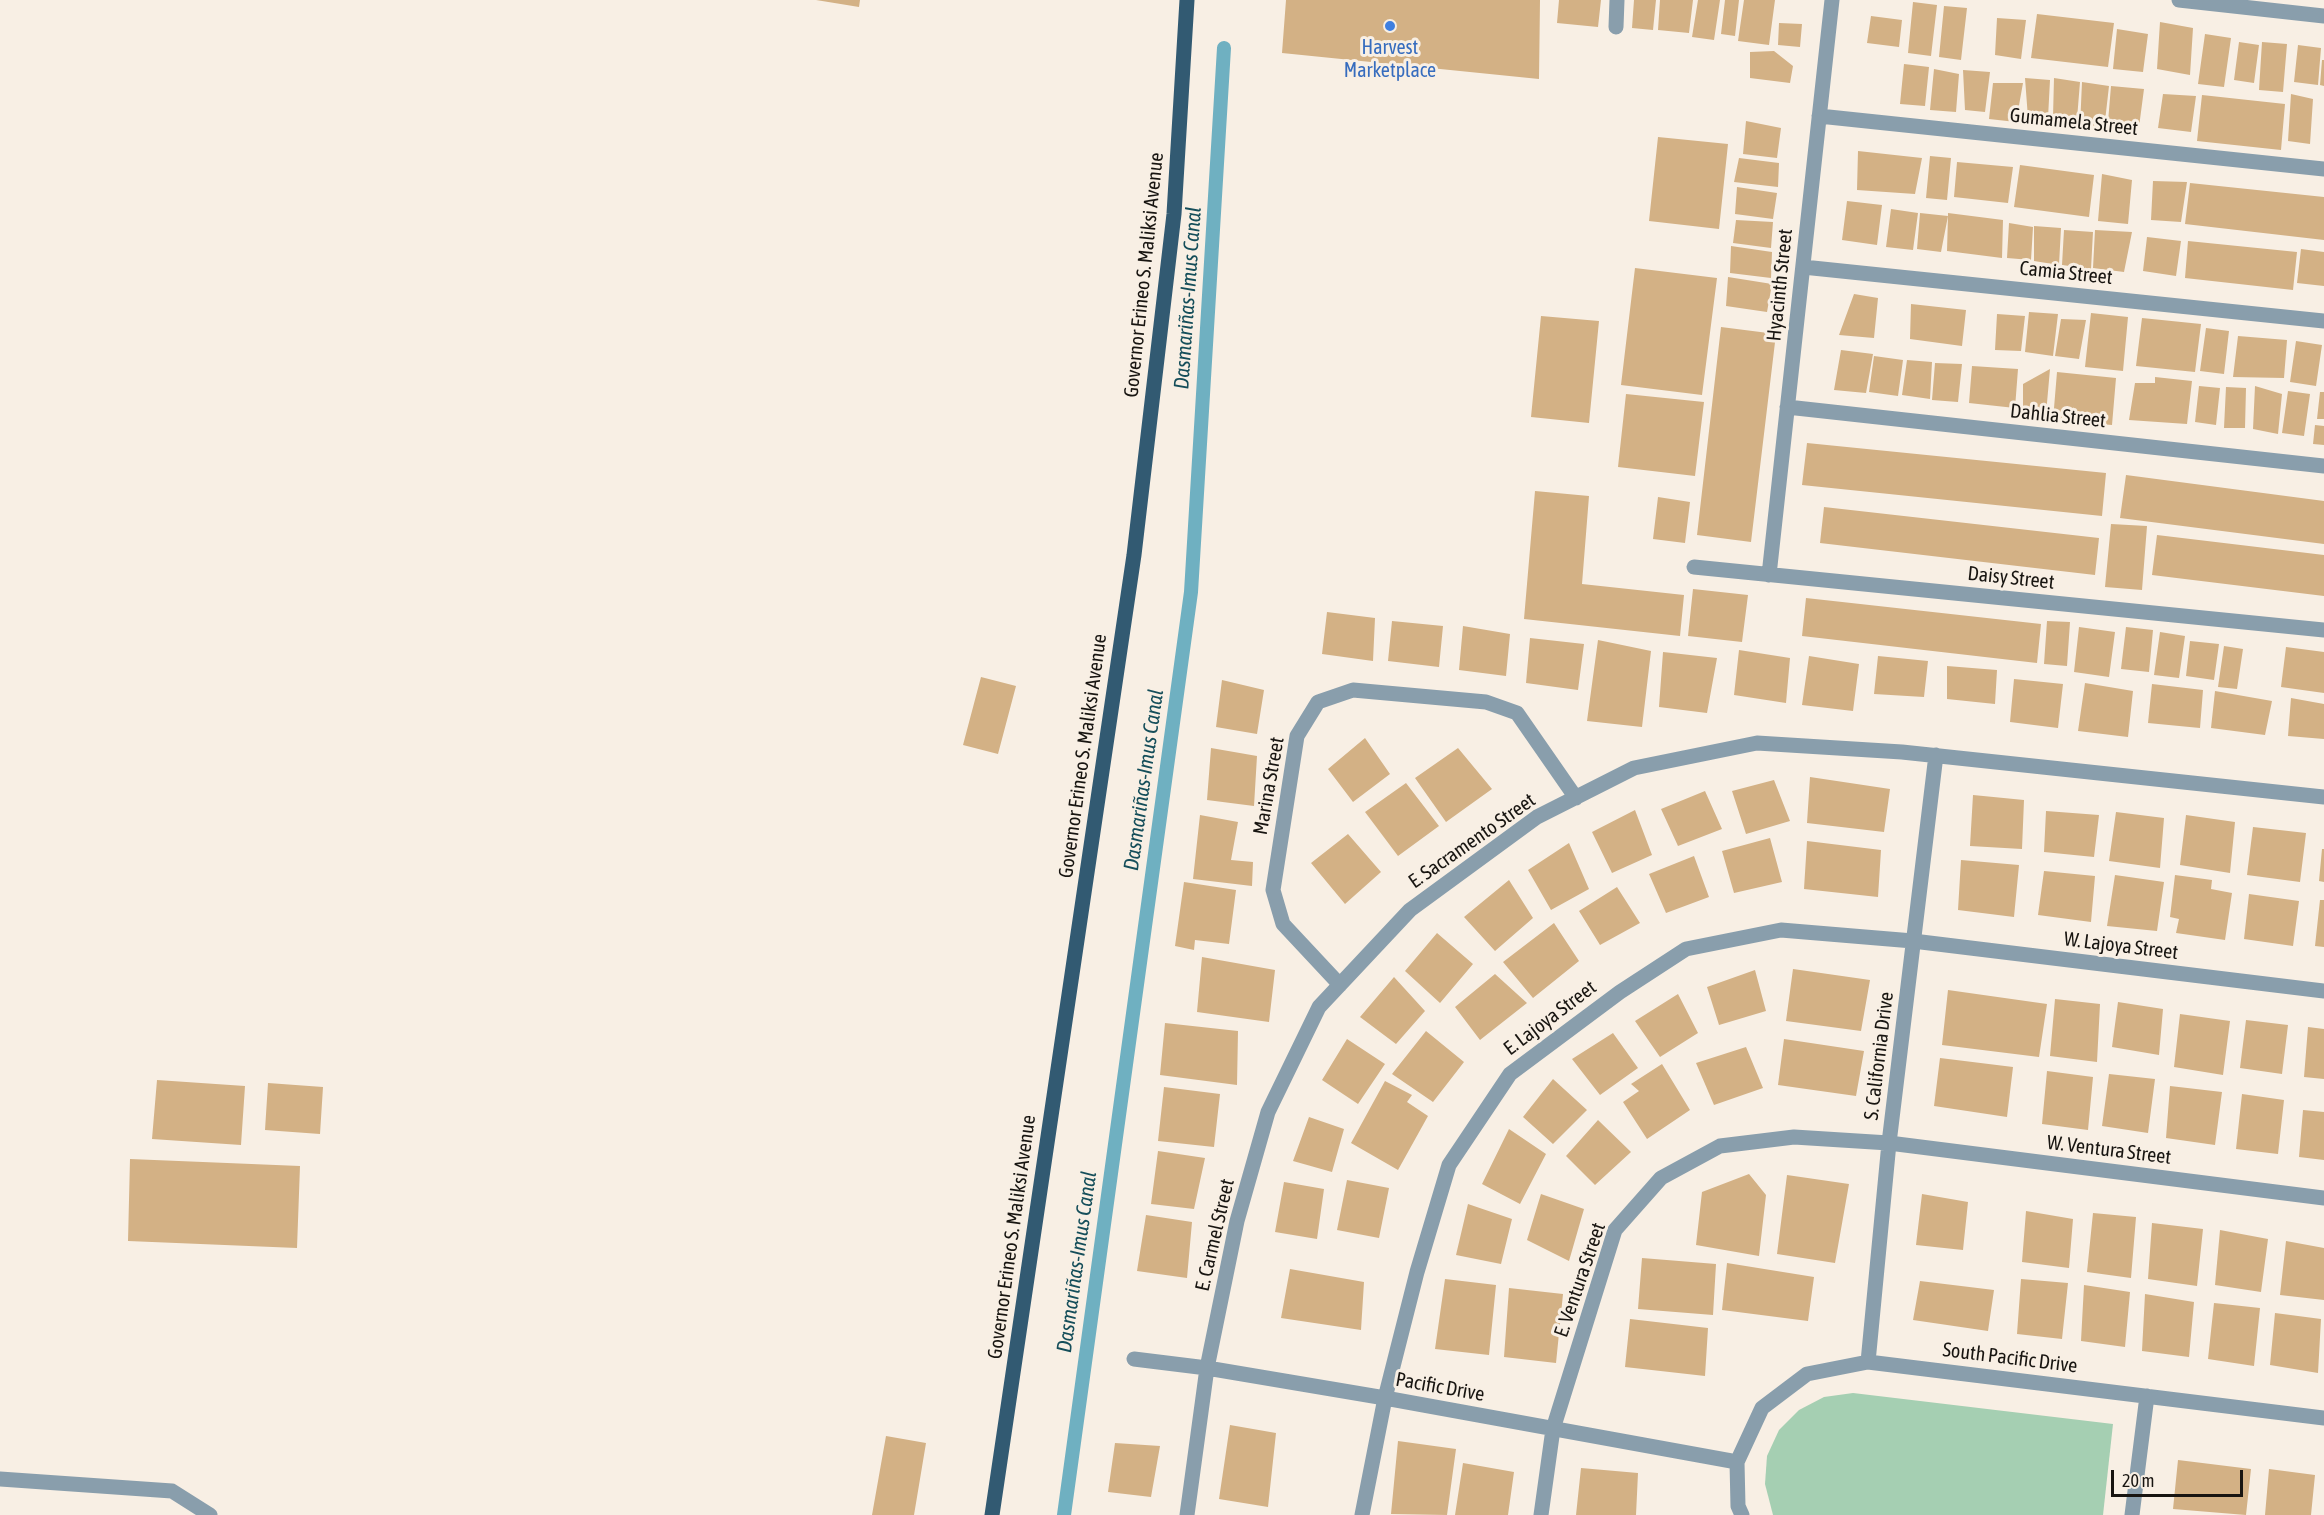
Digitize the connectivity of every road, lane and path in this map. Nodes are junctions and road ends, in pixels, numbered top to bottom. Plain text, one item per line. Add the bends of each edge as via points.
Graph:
1 (1187, 0) edge
2 (1617, 0) edge
3 (1832, 0) edge
4 (2179, 0) edge
5 (2324, 16) edge
6 (1616, 27) dead end
7 (1819, 116) junction
8 (2324, 169) edge
9 (1803, 267) junction
10 (2324, 321) edge
11 (1788, 407) junction
12 (2324, 466) edge
13 (1694, 567) dead end
14 (1769, 575) junction
15 (2324, 630) edge
16 (1936, 755) junction
17 (2324, 797) edge
18 (1576, 798) junction
19 (1913, 941) junction
20 (1340, 985) junction
21 (2324, 991) edge
22 (1889, 1143) junction
23 (2324, 1198) edge
24 (1134, 1359) dead end
25 (1868, 1362) junction
26 (1207, 1368) junction
27 (2147, 1396) junction
28 (1386, 1398) junction
29 (2324, 1418) edge
30 (1553, 1428) junction
31 (1737, 1462) junction
32 (0, 1479) edge
33 (210, 1515) edge
34 (992, 1515) edge
35 (1187, 1515) edge
36 (1362, 1515) edge
37 (1541, 1515) edge
38 (1742, 1515) edge
39 (2132, 1515) edge

1 - 34 main road, Governor Erineo S. Maliksi Avenue via 1174,214 1134,555
2 - 6 street
3 - 7 street, Hyacinth Street
4 - 5 street
7 - 8 street, Gumamela Street
7 - 9 street, Hyacinth Street
9 - 10 street, Camia Street
9 - 11 street, Hyacinth Street
11 - 12 street, Dahlia Street
11 - 14 street, Hyacinth Street
13 - 14 street, Daisy Street
14 - 15 street, Daisy Street
16 - 17 street, E. Sacramento Street
16 - 18 street, E. Sacramento Street via 1757,743 1634,768
16 - 19 street, S. California Drive
18 - 20 street, E. Sacramento Street via 1537,817 1410,910
18 - 20 street, Marina Street via 1517,713 1486,702 1353,690 1318,702 1297,736 1273,890 1283,924
19 - 21 street, W. Lajoya Street
19 - 22 street, S. California Drive
19 - 28 street, E. Lajoya Street via 1781,930 1686,949 1620,992 1510,1074 1449,1165
20 - 26 street, E. Carmel Street via 1319,1007 1268,1112 1237,1221
22 - 23 street, W. Ventura Street
22 - 25 street, S. California Drive
22 - 30 street, E. Ventura Street via 1794,1137 1720,1146 1661,1178 1615,1230
24 - 26 street, Pacific Drive
25 - 27 street, South Pacific Drive
25 - 31 street, South Pacific Drive via 1807,1374 1762,1408
26 - 28 street, Pacific Drive
26 - 35 street, E. Carmel Street
27 - 29 street, South Pacific Drive
27 - 39 street
28 - 30 street, Pacific Drive
28 - 36 street, E. Lajoya Street
30 - 31 street, Pacific Drive
30 - 37 street, E. Ventura Street
31 - 38 street via 1738,1506
32 - 33 street via 172,1491

